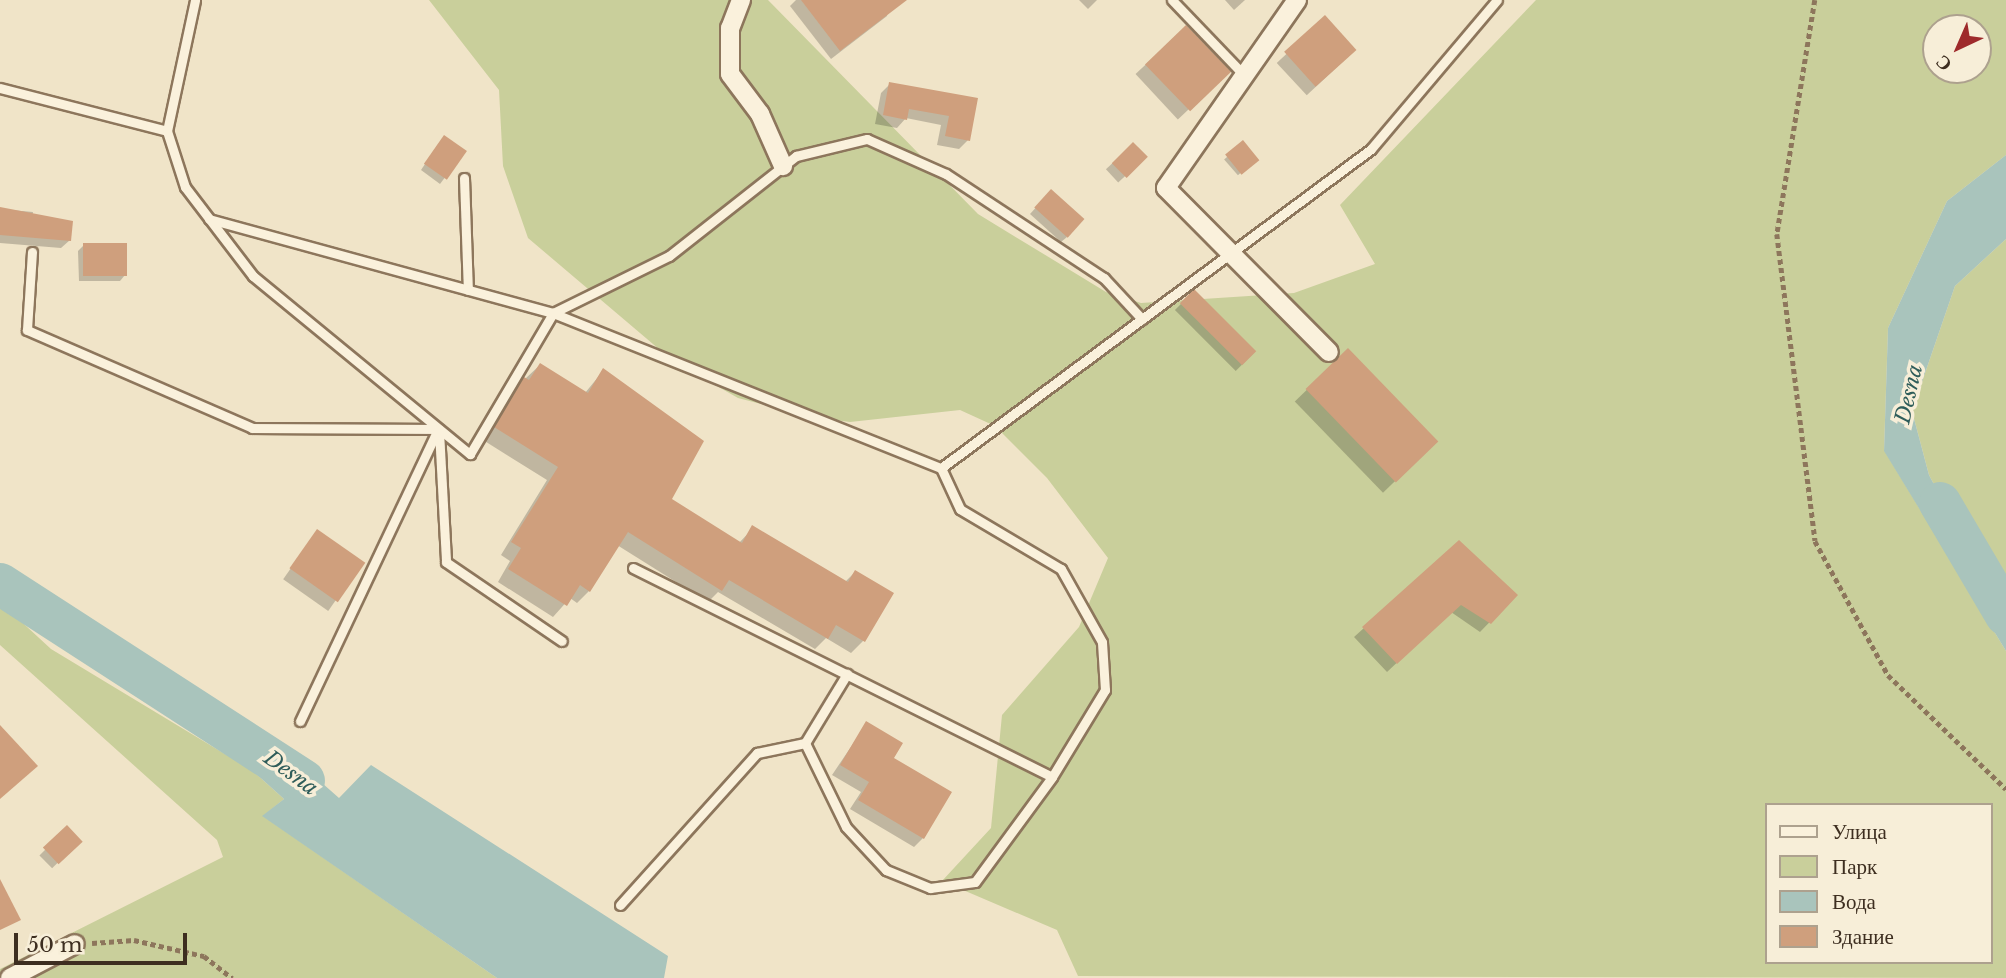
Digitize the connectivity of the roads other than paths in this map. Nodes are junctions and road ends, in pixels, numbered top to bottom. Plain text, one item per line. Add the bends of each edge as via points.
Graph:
1 (195, 0) edge
2 (741, 0) edge
3 (1172, 0) edge
4 (1297, 0) edge
5 (1497, 0) edge
6 (1242, 74) junction
7 (0, 88) edge
8 (167, 131) junction
9 (783, 166) junction
10 (464, 178) dead end
11 (209, 219) junction
12 (32, 252) dead end
13 (1229, 255) junction
14 (468, 290) junction
15 (553, 313) junction
16 (1142, 319) junction
17 (1329, 352) dead end
18 (438, 429) junction
19 (942, 468) junction
20 (633, 568) dead end
21 (562, 641) dead end
22 (847, 674) junction
23 (300, 721) dead end
24 (805, 743) junction
25 (1052, 777) junction
26 (620, 905) dead end
27 (75, 944) road end
28 (10, 978) edge

1 - 8 lane
2 - 9 street via 730,28 730,74 760,114
3 - 6 lane
4 - 6 street
5 - 13 lane via 1371,149
6 - 13 street via 1166,188
7 - 8 lane
8 - 11 lane via 185,187
9 - 15 lane via 668,256
9 - 16 lane via 838,142 867,138 946,174 1104,278
10 - 14 lane
11 - 14 lane
11 - 18 lane via 253,276
12 - 18 lane via 27,330 252,428
13 - 16 lane
13 - 17 street
14 - 15 lane
15 - 18 lane via 470,454
15 - 19 lane
16 - 19 lane
18 - 21 lane via 446,562
18 - 23 lane
19 - 25 lane via 960,509 1061,569 1102,642 1105,690
20 - 22 lane
22 - 24 lane
22 - 25 lane
24 - 25 lane via 846,827 886,870 930,888 975,882
24 - 26 lane via 757,753
27 - 28 street

